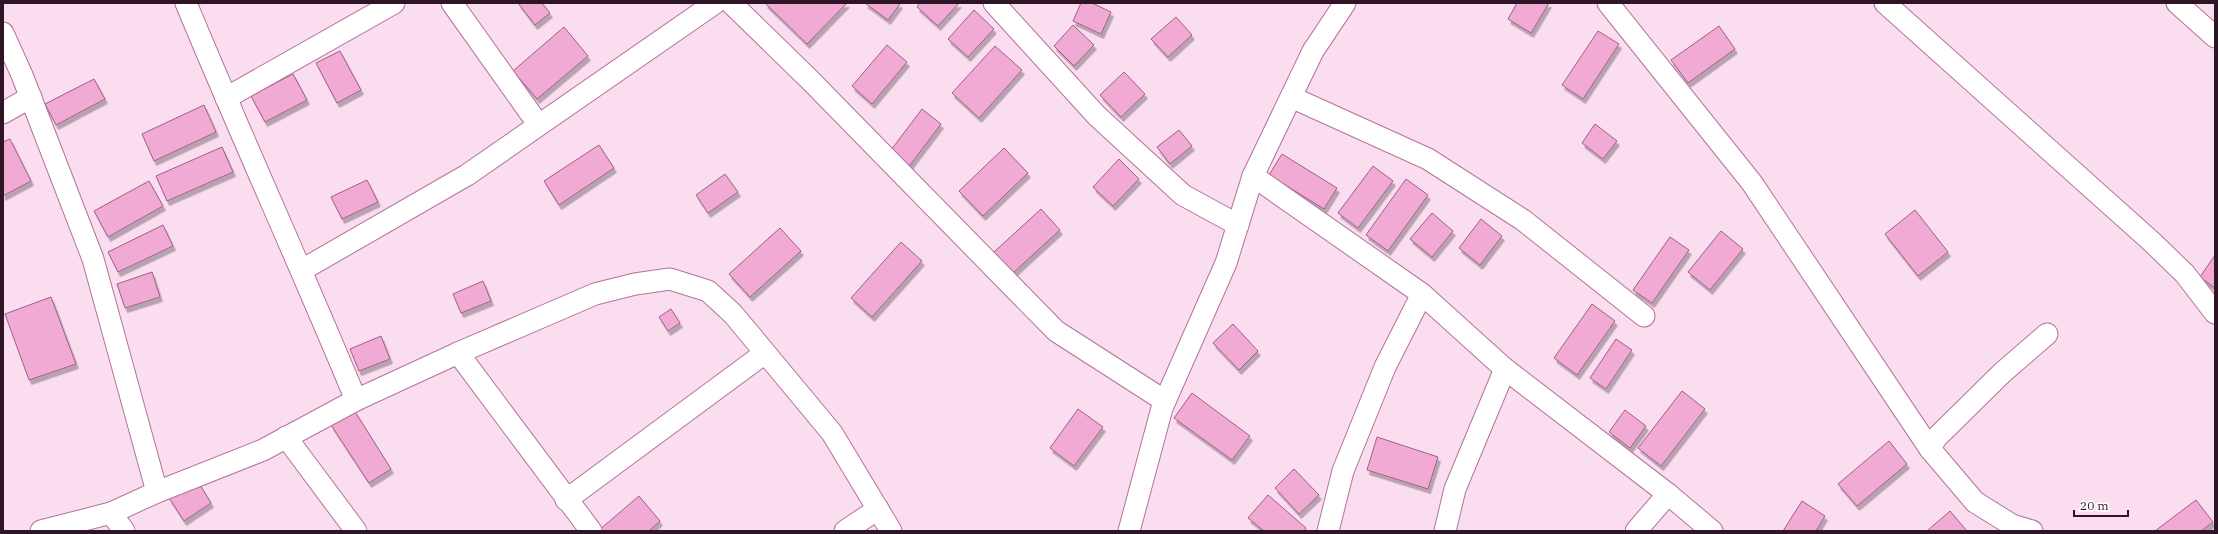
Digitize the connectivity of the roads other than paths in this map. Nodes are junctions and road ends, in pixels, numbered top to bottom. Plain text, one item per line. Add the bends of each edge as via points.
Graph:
1 (186, 3) edge
2 (394, 3) edge
3 (452, 3) edge
4 (730, 3) edge
5 (994, 3) edge
6 (1345, 3) edge
7 (1608, 3) edge
8 (1886, 3) edge
9 (2177, 3) edge
10 (705, 6) edge
11 (3, 33) edge
12 (2215, 37) edge
13 (30, 97) junction
14 (1291, 97) junction
15 (226, 98) junction
16 (3, 113) edge
17 (538, 124) junction
18 (1253, 176) junction
19 (1238, 225) junction
20 (302, 270) junction
21 (1422, 294) junction
22 (2215, 313) edge
23 (1644, 316) dead end
24 (2046, 334) dead end
25 (458, 353) junction
26 (765, 353) junction
27 (1505, 369) junction
28 (356, 400) junction
29 (1165, 401) junction
30 (286, 437) junction
31 (1930, 449) junction
32 (157, 492) junction
33 (1668, 494) junction
34 (566, 500) junction
35 (878, 509) junction
36 (111, 513) junction
37 (41, 531) edge
38 (124, 531) edge
39 (356, 531) edge
40 (590, 531) edge
41 (846, 531) edge
42 (891, 531) edge
43 (1129, 531) edge
44 (1328, 531) edge
45 (1445, 531) edge
46 (1636, 531) edge
47 (1712, 531) edge
48 (2032, 531) edge

1 - 15 street
2 - 15 street
3 - 17 street
4 - 29 street via 810,80 1056,331
5 - 19 street via 1097,116 1183,195
6 - 14 street via 1313,51
7 - 31 street via 1752,183
8 - 22 street via 2186,274
9 - 12 street
10 - 17 street
11 - 13 street
13 - 16 street
13 - 32 street via 93,259
14 - 18 street
14 - 23 street via 1428,159 1523,220
15 - 20 street
17 - 20 street via 467,175
18 - 19 street
18 - 21 street
19 - 29 street via 1226,263
20 - 28 street
21 - 27 street
21 - 44 street via 1385,367 1368,409 1344,471
24 - 31 street via 1936,438
25 - 26 street via 595,294 670,279 708,291 733,314
25 - 28 street
25 - 34 street
26 - 34 street
26 - 35 street via 832,433
27 - 33 street
27 - 45 street via 1455,488
28 - 30 street
29 - 43 street
30 - 32 street via 263,450
30 - 39 street
31 - 48 street via 1975,502 2012,525
32 - 36 street
33 - 46 street
33 - 47 street
34 - 40 street
35 - 41 street
35 - 42 street
36 - 37 street
36 - 38 street

